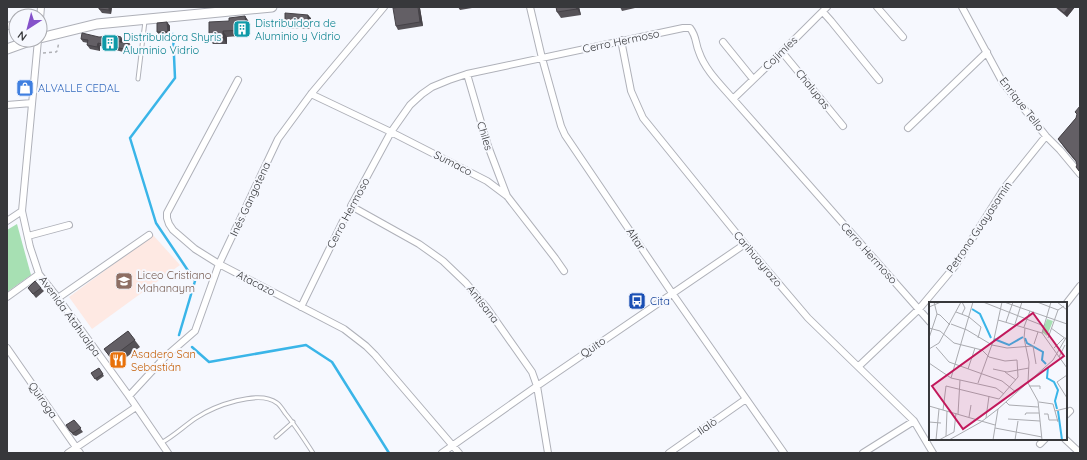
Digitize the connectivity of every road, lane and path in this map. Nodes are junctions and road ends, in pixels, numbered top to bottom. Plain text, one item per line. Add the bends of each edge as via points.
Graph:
1 (272, 7) edge
2 (384, 7) edge
3 (530, 7) edge
4 (877, 7) edge
5 (962, 7) edge
6 (260, 8) edge
7 (825, 9) edge
8 (145, 19) junction
9 (61, 32) junction
10 (48, 36) edge
11 (903, 38) dead end
12 (621, 40) junction
13 (723, 42) dead end
14 (38, 48) edge
15 (37, 52) junction
16 (782, 52) junction
17 (987, 52) junction
18 (542, 58) junction
19 (467, 74) junction
20 (138, 79) dead end
21 (753, 79) junction
22 (238, 80) dead end
23 (879, 80) dead end
24 (311, 94) junction
25 (733, 99) junction
26 (32, 103) junction
27 (7, 105) edge
28 (843, 126) dead end
29 (908, 128) dead end
30 (391, 132) junction
31 (1046, 136) junction
32 (1065, 144) edge
33 (1060, 150) junction
34 (1080, 174) edge
35 (507, 196) junction
36 (351, 206) joint
37 (22, 211) junction
38 (7, 221) edge
39 (343, 221) dead end
40 (69, 225) dead end
41 (149, 235) dead end
42 (28, 236) junction
43 (745, 244) junction
44 (219, 264) junction
45 (564, 271) dead end
46 (39, 274) junction
47 (1080, 286) edge
48 (672, 293) junction
49 (7, 297) edge
50 (58, 298) junction
51 (1067, 303) edge
52 (301, 307) junction
53 (919, 309) junction
54 (929, 321) edge
55 (7, 348) edge
56 (859, 366) junction
57 (537, 386) junction
58 (129, 396) junction
59 (746, 399) junction
60 (136, 406) junction
61 (914, 421) junction
62 (293, 422) junction
63 (276, 437) dead end
64 (1066, 440) edge
65 (161, 443) junction
66 (453, 446) junction
67 (78, 450) edge
68 (68, 453) edge
69 (168, 453) edge
70 (313, 453) edge
71 (442, 453) edge
72 (459, 453) edge
73 (548, 453) edge
74 (669, 453) edge
75 (784, 453) edge
76 (863, 453) edge
77 (933, 453) edge
78 (1080, 453) edge

1 - 6 main road
2 - 24 street, Inés Gangotena
3 - 18 street, Altar
4 - 11 street
5 - 17 street, Enrique Tello
6 - 8 main road
7 - 16 street, Cojimíes
7 - 23 street via 831,21
8 - 9 main road via 97,24
8 - 20 lane
9 - 10 main road
9 - 15 path via 57,51
12 - 18 street, Cerro Hermoso
12 - 25 street, Cerro Hermoso via 690,28 708,70
12 - 43 street, Carihuayrazo via 631,91 643,118
13 - 21 street
14 - 15 street, Avenida Atahualpa
15 - 26 street, Avenida Atahualpa
16 - 21 street, Cojimíes
16 - 28 street, Chalupas
17 - 29 street
17 - 31 street, Enrique Tello via 1003,83
18 - 19 street, Cerro Hermoso
18 - 48 street, Altar via 565,135
19 - 30 street, Cerro Hermoso via 432,87 422,94 410,105
19 - 35 street, Chiles via 488,146
21 - 25 street, Cojimíes
22 - 44 street, Atacazo via 167,218 168,224 195,249
24 - 30 street, Sumaco
24 - 44 street, Inés Gangotena via 278,139
25 - 53 street, Cerro Hermoso
26 - 27 street
26 - 37 street, Avenida Atahualpa
30 - 35 street, Sumaco via 487,181
30 - 36 street, Cerro Hermoso
31 - 33 street, Enrique Tello
31 - 53 street, Petrona Guayasamín via 1004,187 955,266
32 - 33 street
33 - 34 street, Enrique Tello
35 - 45 street, Sumaco
36 - 57 street, Antisana via 419,244 443,261 466,283 532,372
37 - 38 street
37 - 42 street, Avenida Atahualpa
39 - 52 street, Cerro Hermoso
40 - 42 street
41 - 50 street
42 - 46 street, Avenida Atahualpa
43 - 48 street, Quito
43 - 56 street, Carihuayrazo via 808,318
44 - 52 street, Atacazo
44 - 58 street, Inés Gangotena via 195,331 164,357
46 - 49 street
46 - 50 street, Avenida Atahualpa
47 - 51 street
48 - 57 street, Quito
48 - 59 street, Altar
50 - 58 street, Avenida Atahualpa
52 - 66 street, Atacazo via 344,329 366,346
53 - 54 street, Cerro Hermoso
53 - 56 street, Petrona Guayasamín
55 - 67 street, Quiroga
56 - 61 street, Carihuayrazo
57 - 66 street, Quito
57 - 73 street, Antisana
58 - 60 street, Avenida Atahualpa
59 - 74 street, Ilalò
59 - 75 street, Altar
60 - 65 street, Avenida Atahualpa
60 - 67 street
61 - 76 street
61 - 77 street, Carihuayrazo
62 - 63 lane
62 - 65 lane via 278,403 269,399 251,398 214,408
62 - 70 lane
64 - 78 street
65 - 69 street, Avenida Atahualpa
66 - 71 street, Quito
66 - 72 street, Atacazo
67 - 68 street

